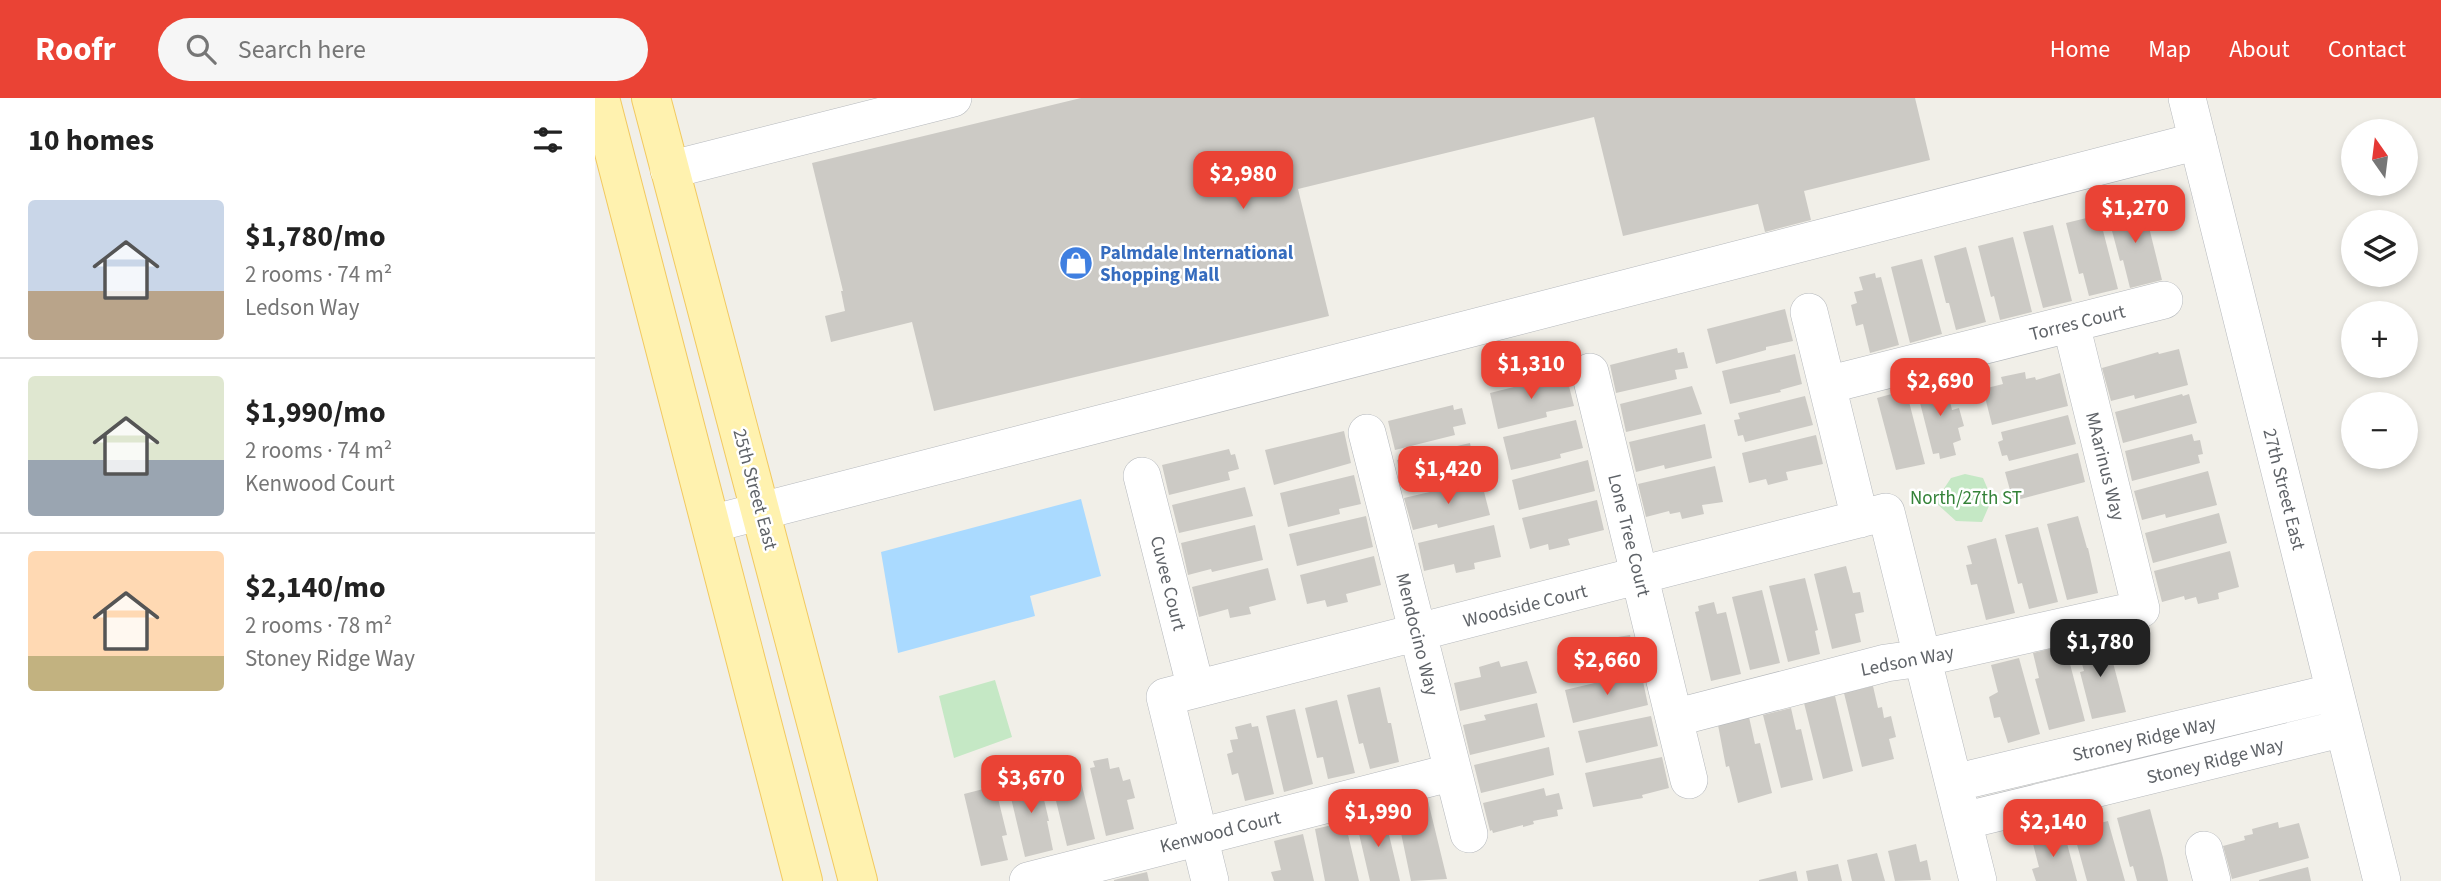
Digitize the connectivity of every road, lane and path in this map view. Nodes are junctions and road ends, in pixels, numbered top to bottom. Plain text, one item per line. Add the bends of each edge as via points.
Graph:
1 (600, 98) edge
2 (651, 98) edge
3 (953, 98) edge
4 (2187, 98) edge
5 (2198, 141) junction
6 (669, 170) junction
7 (2164, 300) dead end
8 (1809, 312) dead end
9 (2070, 324) junction
10 (1590, 372) dead end
11 (1827, 385) junction
12 (1367, 433) dead end
13 (1142, 476) dead end
14 (762, 512) junction
15 (1873, 515) junction
16 (711, 524) junction
17 (1640, 575) junction
18 (2141, 609) joint
19 (1418, 633) junction
20 (1922, 658) junction
21 (2335, 692) junction
22 (1181, 693) junction
23 (1674, 718) junction
24 (2344, 729) junction
25 (1453, 772) junction
26 (1689, 780) dead end
27 (1954, 783) junction
28 (1963, 821) junction
29 (1469, 834) dead end
30 (1199, 836) junction
31 (803, 881) edge
32 (858, 881) edge
33 (1028, 881) edge
34 (1210, 881) edge
35 (1978, 881) edge
36 (2382, 881) edge

1 - 16 main road
2 - 6 main road, 25th Street East
3 - 6 street
4 - 5 street, 27th Street East
5 - 14 street
5 - 21 street, 27th Street East
6 - 14 main road, 25th Street East
7 - 9 street, Torres Court
8 - 11 street
9 - 11 street, Torres Court
9 - 18 street, MAarinus Way
10 - 17 street, Lone Tree Court
11 - 15 street
12 - 19 street, Mendocino Way
13 - 22 street, Cuvee Court
14 - 16 street
14 - 32 main road, 25th Street East
15 - 17 street, Woodside Court
15 - 20 street
16 - 31 main road
17 - 19 street, Woodside Court
17 - 23 street, Lone Tree Court
18 - 20 street, Ledson Way
19 - 22 street, Woodside Court
19 - 25 street, Mendocino Way
20 - 23 street, Ledson Way via 1885,663
20 - 27 street
21 - 24 street, 27th Street East
21 - 27 street, Stroney Ridge Way
22 - 30 street, Cuvee Court
23 - 26 street, Lone Tree Court
24 - 28 street, Stoney Ridge Way
24 - 36 street, 27th Street East
25 - 29 street, Mendocino Way
25 - 30 street, Kenwood Court
27 - 28 street
28 - 35 street
30 - 33 street, Kenwood Court
30 - 34 street, Cuvee Court

